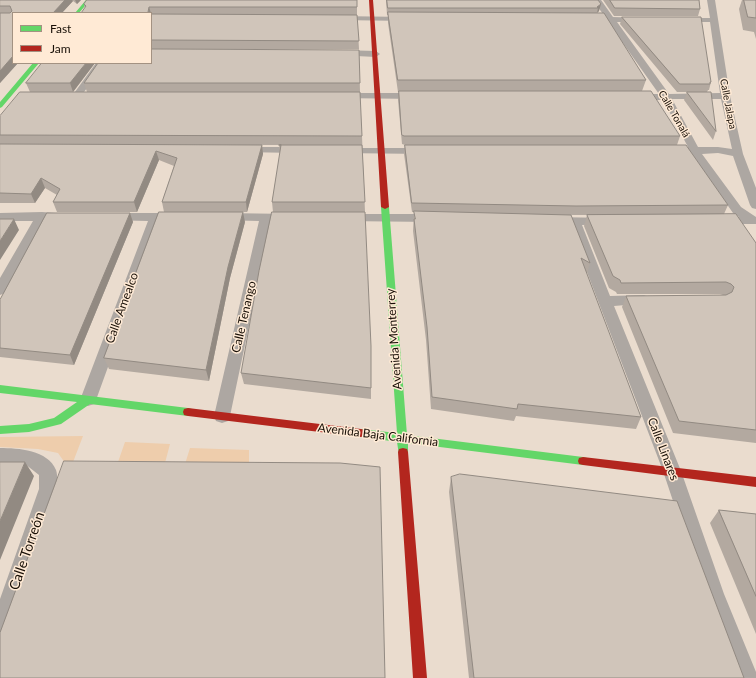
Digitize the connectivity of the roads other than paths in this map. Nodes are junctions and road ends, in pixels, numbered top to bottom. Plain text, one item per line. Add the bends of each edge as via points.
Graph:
1 (88, 0) edge
2 (371, 0) edge
3 (597, 0) edge
4 (711, 0) edge
5 (78, 12) edge
6 (333, 18) edge
7 (372, 18) junction
8 (420, 19) edge
9 (579, 19) edge
10 (611, 20) junction
11 (650, 20) edge
12 (674, 20) edge
13 (713, 20) junction
14 (329, 53) edge
15 (376, 54) junction
16 (35, 64) edge
17 (99, 64) edge
18 (4, 96) edge
19 (24, 96) edge
20 (93, 96) edge
21 (330, 96) edge
22 (377, 96) junction
23 (424, 96) edge
24 (726, 96) junction
25 (627, 97) edge
26 (666, 97) junction
27 (0, 106) edge
28 (232, 150) edge
29 (311, 150) edge
30 (335, 150) edge
31 (383, 151) junction
32 (439, 151) edge
33 (655, 151) edge
34 (695, 151) junction
35 (738, 154) junction
36 (756, 205) edge
37 (0, 216) edge
38 (42, 216) junction
39 (80, 217) edge
40 (95, 217) edge
41 (156, 217) junction
42 (187, 217) edge
43 (211, 217) edge
44 (266, 218) junction
45 (305, 218) edge
46 (329, 218) edge
47 (385, 218) junction
48 (448, 219) edge
49 (755, 219) edge
50 (543, 221) edge
51 (574, 221) junction
52 (613, 221) edge
53 (707, 221) edge
54 (0, 290) edge
55 (660, 300) edge
56 (607, 301) junction
57 (0, 389) edge
58 (88, 400) junction
59 (222, 416) junction
60 (0, 430) edge
61 (402, 438) junction
62 (0, 455) edge
63 (672, 471) junction
64 (756, 482) edge
65 (0, 629) edge
66 (420, 678) edge
67 (747, 678) edge

1 - 5 main road
2 - 7 main road, Avenida Monterrey
3 - 10 street, Calle Tonalá
4 - 13 street, Calle Jalapa
6 - 7 street
7 - 8 street
7 - 15 main road, Avenida Monterrey
9 - 10 street
10 - 11 street
10 - 26 street, Calle Tonalá
12 - 13 street
13 - 24 street, Calle Jalapa
14 - 15 street
15 - 22 main road, Avenida Monterrey
16 - 18 main road
17 - 20 street via 73,96
18 - 19 street
18 - 27 main road
21 - 22 street
22 - 23 street
22 - 31 main road, Avenida Monterrey
24 - 26 street
24 - 35 street, Calle Jalapa
25 - 26 street
26 - 34 street, Calle Tonalá
28 - 29 street
30 - 31 street
31 - 32 street
31 - 47 main road, Avenida Monterrey
33 - 34 street
34 - 35 street via 718,150
34 - 49 street, Calle Tonalá via 737,210
35 - 36 street, Calle Jalapa
37 - 38 street
38 - 39 street
38 - 54 street
40 - 41 street
41 - 42 street
41 - 58 street, Calle Amealco
43 - 44 street
44 - 45 street
44 - 59 street, Calle Tenango
46 - 47 street
47 - 48 street
47 - 61 main road, Avenida Monterrey
49 - 53 street
50 - 51 street
51 - 52 street
51 - 56 street, Calle Linares
55 - 56 street
56 - 63 street, Calle Linares
57 - 58 main road, Avenida Baja California
58 - 59 main road, Avenida Baja California
58 - 60 main road via 57,421 29,428
59 - 61 main road, Avenida Baja California
61 - 63 main road, Avenida Baja California
61 - 66 main road, Avenida Monterrey
62 - 65 street, Calle Torreón via 19,455 38,461 48,472 48,489
63 - 64 main road, Avenida Baja California
63 - 67 street, Calle Linares via 714,594

